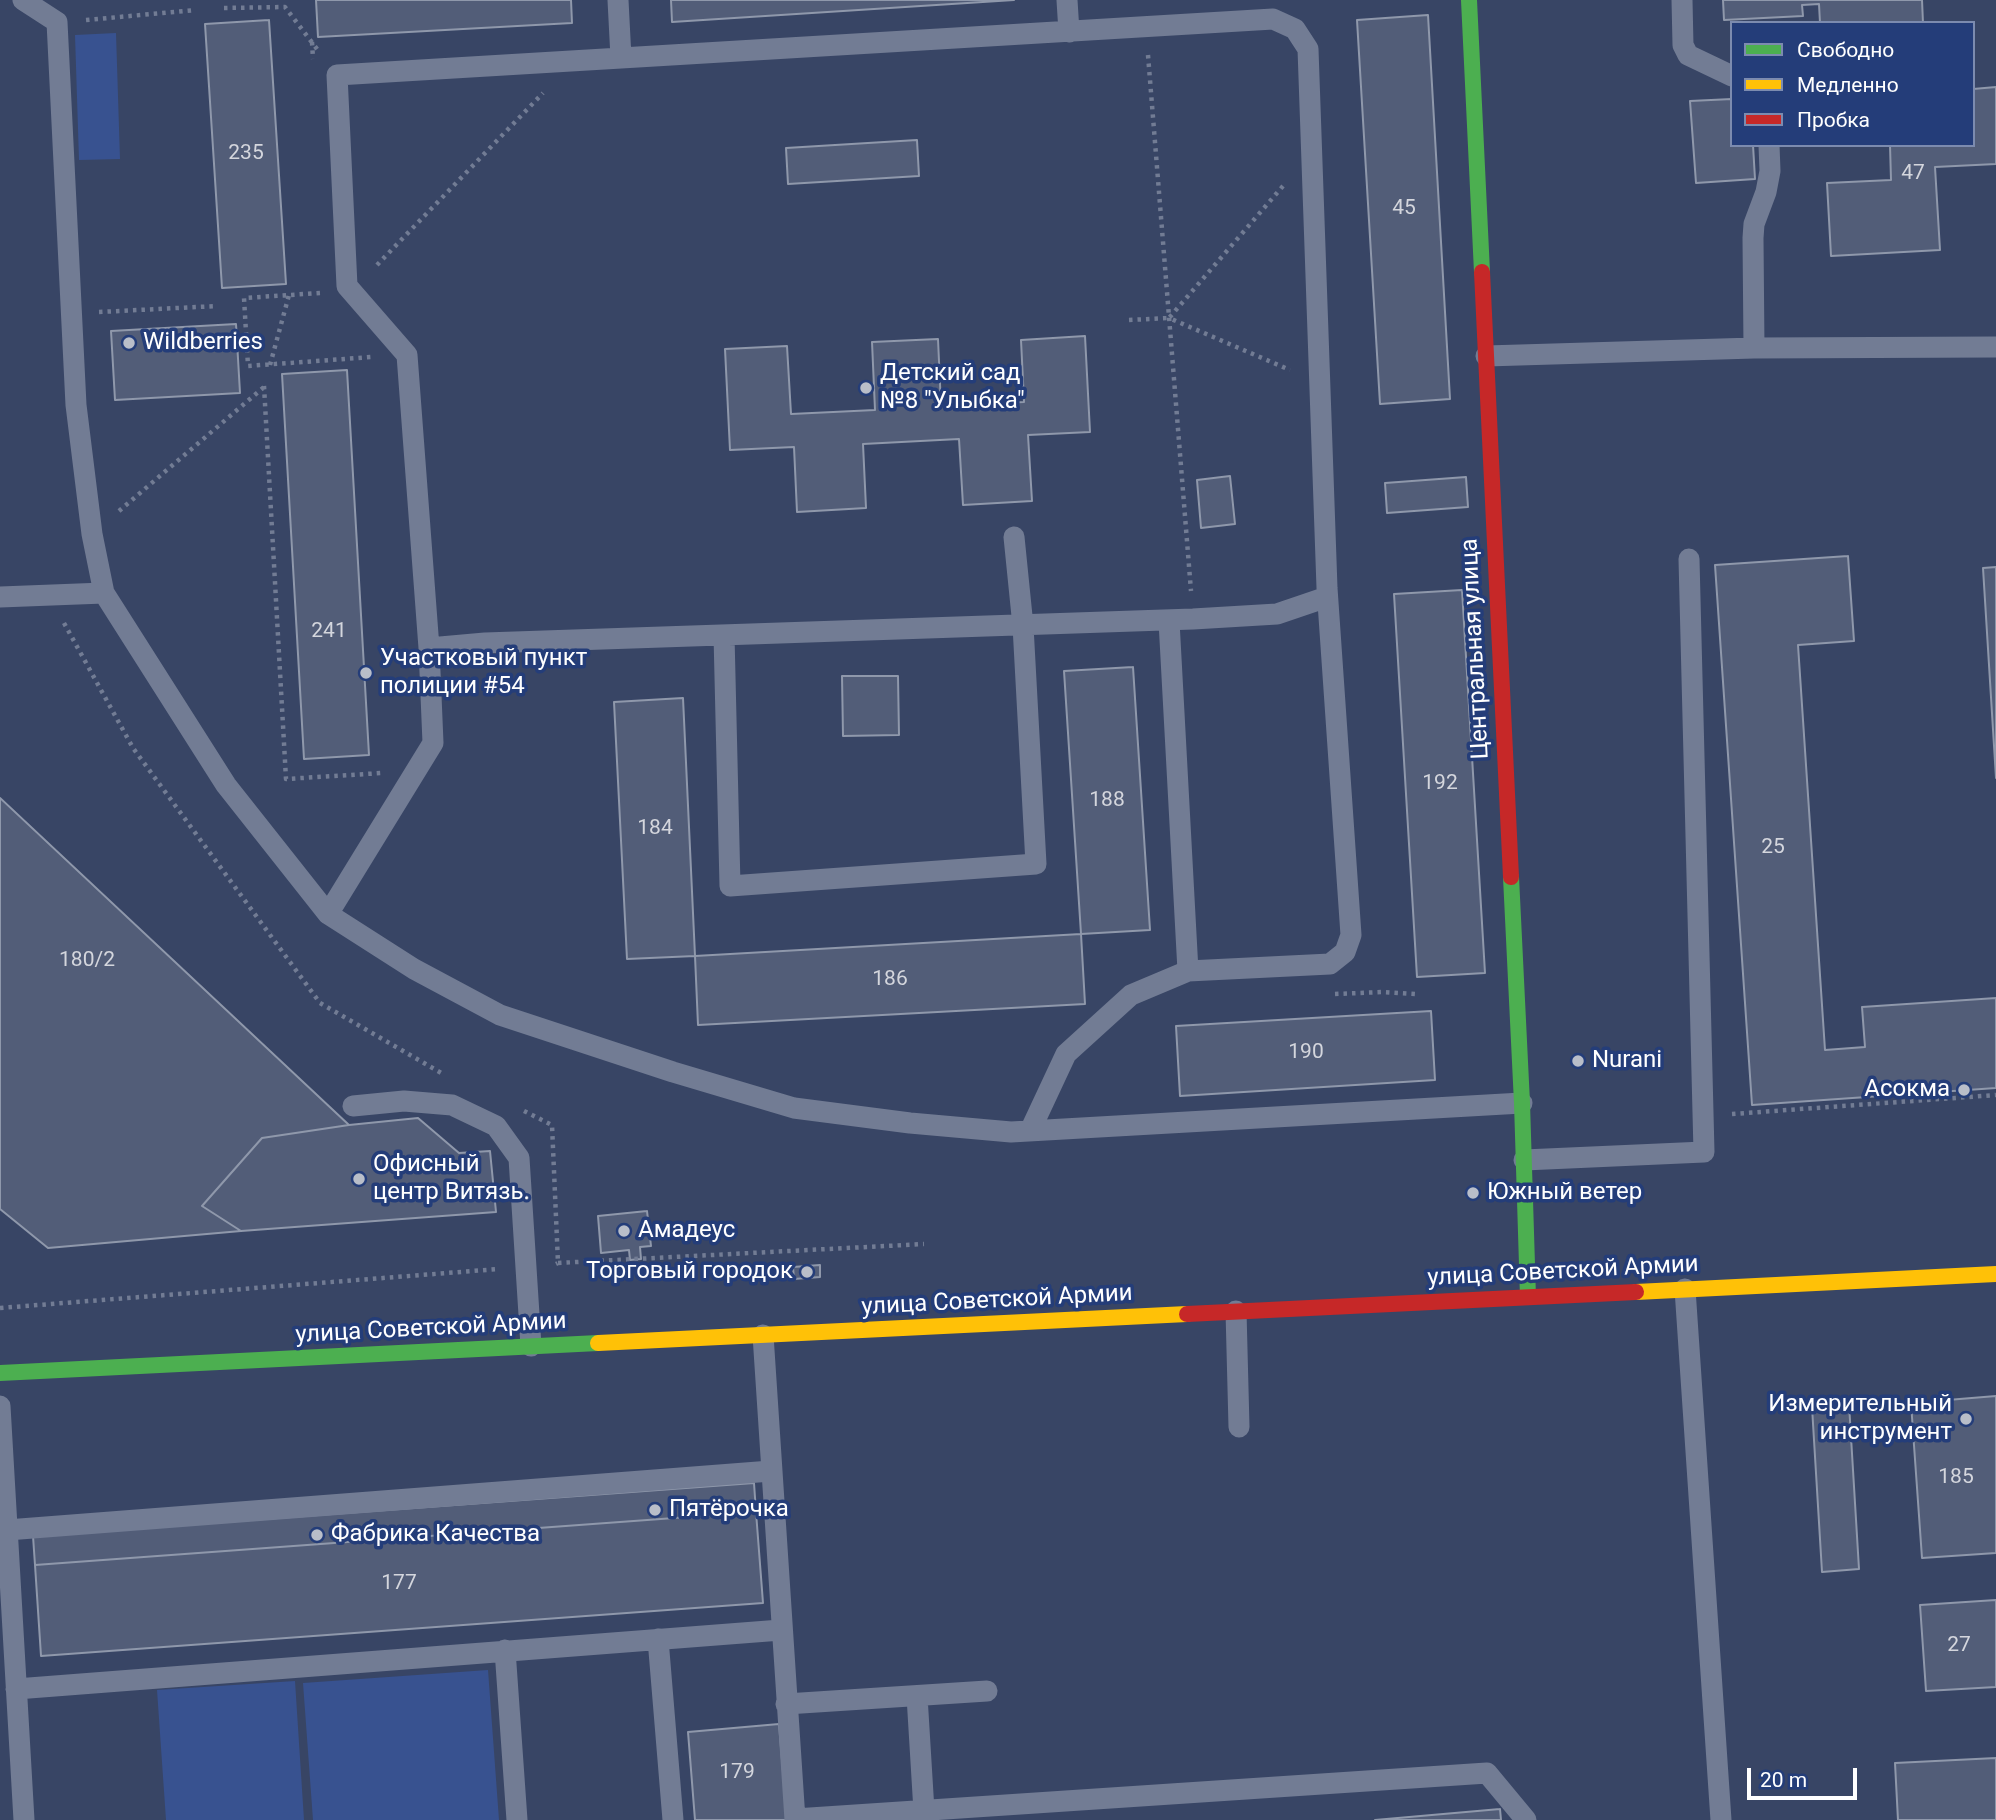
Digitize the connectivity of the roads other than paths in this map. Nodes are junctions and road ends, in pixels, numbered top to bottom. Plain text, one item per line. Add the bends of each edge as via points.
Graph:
1 (23, 0) edge
2 (618, 0) edge
3 (1067, 0) edge
4 (1469, 0) edge
5 (1682, 0) edge
6 (1069, 32) junction
7 (621, 58) junction
8 (1730, 75) edge
9 (1769, 147) edge
10 (1996, 347) edge
11 (1754, 348) junction
12 (1486, 356) junction
13 (1014, 537) dead end
14 (1689, 559) dead end
15 (104, 593) junction
16 (0, 597) edge
17 (1327, 597) junction
18 (1169, 621) junction
19 (1023, 626) junction
20 (724, 635) junction
21 (429, 648) junction
22 (328, 914) junction
23 (1188, 971) junction
24 (1522, 1103) junction
25 (352, 1106) dead end
26 (1030, 1132) junction
27 (1524, 1160) junction
28 (1996, 1273) edge
29 (1685, 1289) junction
30 (1528, 1297) junction
31 (1236, 1311) junction
32 (763, 1335) junction
33 (531, 1346) junction
34 (0, 1373) edge
35 (0, 1406) edge
36 (1239, 1427) dead end
37 (771, 1471) junction
38 (7, 1530) junction
39 (781, 1630) junction
40 (658, 1639) junction
41 (505, 1650) junction
42 (16, 1689) junction
43 (987, 1691) dead end
44 (917, 1696) junction
45 (786, 1704) junction
46 (924, 1811) junction
47 (1002, 1813) edge
48 (24, 1820) edge
49 (517, 1820) edge
50 (673, 1820) edge
51 (795, 1820) edge
52 (1526, 1820) edge
53 (1721, 1820) edge

1 - 15 lane via 57,22 76,405
2 - 7 lane
3 - 6 lane
4 - 12 main road, Центральная улица
5 - 8 lane via 1683,45 1688,55
6 - 7 lane
6 - 17 lane via 1273,19 1295,29 1308,49
7 - 21 lane via 337,75 346,286 407,355
9 - 11 lane via 1766,192 1754,224
10 - 11 lane
11 - 12 lane
12 - 24 main road, Центральная улица
13 - 19 lane
14 - 27 lane via 1704,1152
15 - 16 lane
15 - 22 lane via 226,785
17 - 18 lane via 1277,614
17 - 23 lane via 1351,934 1345,952 1330,964
18 - 19 lane
18 - 23 lane
19 - 20 lane
19 - 20 lane via 1036,863 730,886
20 - 21 lane
21 - 22 lane via 433,743
22 - 26 lane via 500,1016 673,1072 794,1108
23 - 26 lane via 1131,995 1066,1054
24 - 26 lane
24 - 27 main road, Центральная улица
25 - 33 lane via 404,1101 452,1105 496,1126 519,1158
27 - 30 main road, Центральная улица
28 - 29 main road, улица Советской Армии
29 - 30 main road, улица Советской Армии
29 - 53 lane
30 - 31 main road, улица Советской Армии
31 - 32 main road, улица Советской Армии
31 - 36 lane
32 - 33 main road, улица Советской Армии
32 - 37 lane
33 - 34 main road, улица Советской Армии
35 - 38 lane
37 - 38 lane
37 - 39 lane
38 - 42 lane
39 - 40 lane
39 - 45 lane
40 - 41 lane
40 - 50 lane
41 - 42 lane
41 - 49 lane
42 - 48 lane
43 - 44 lane
44 - 45 lane
44 - 46 lane
45 - 51 lane
46 - 47 lane
46 - 51 lane
47 - 52 lane via 1488,1773

